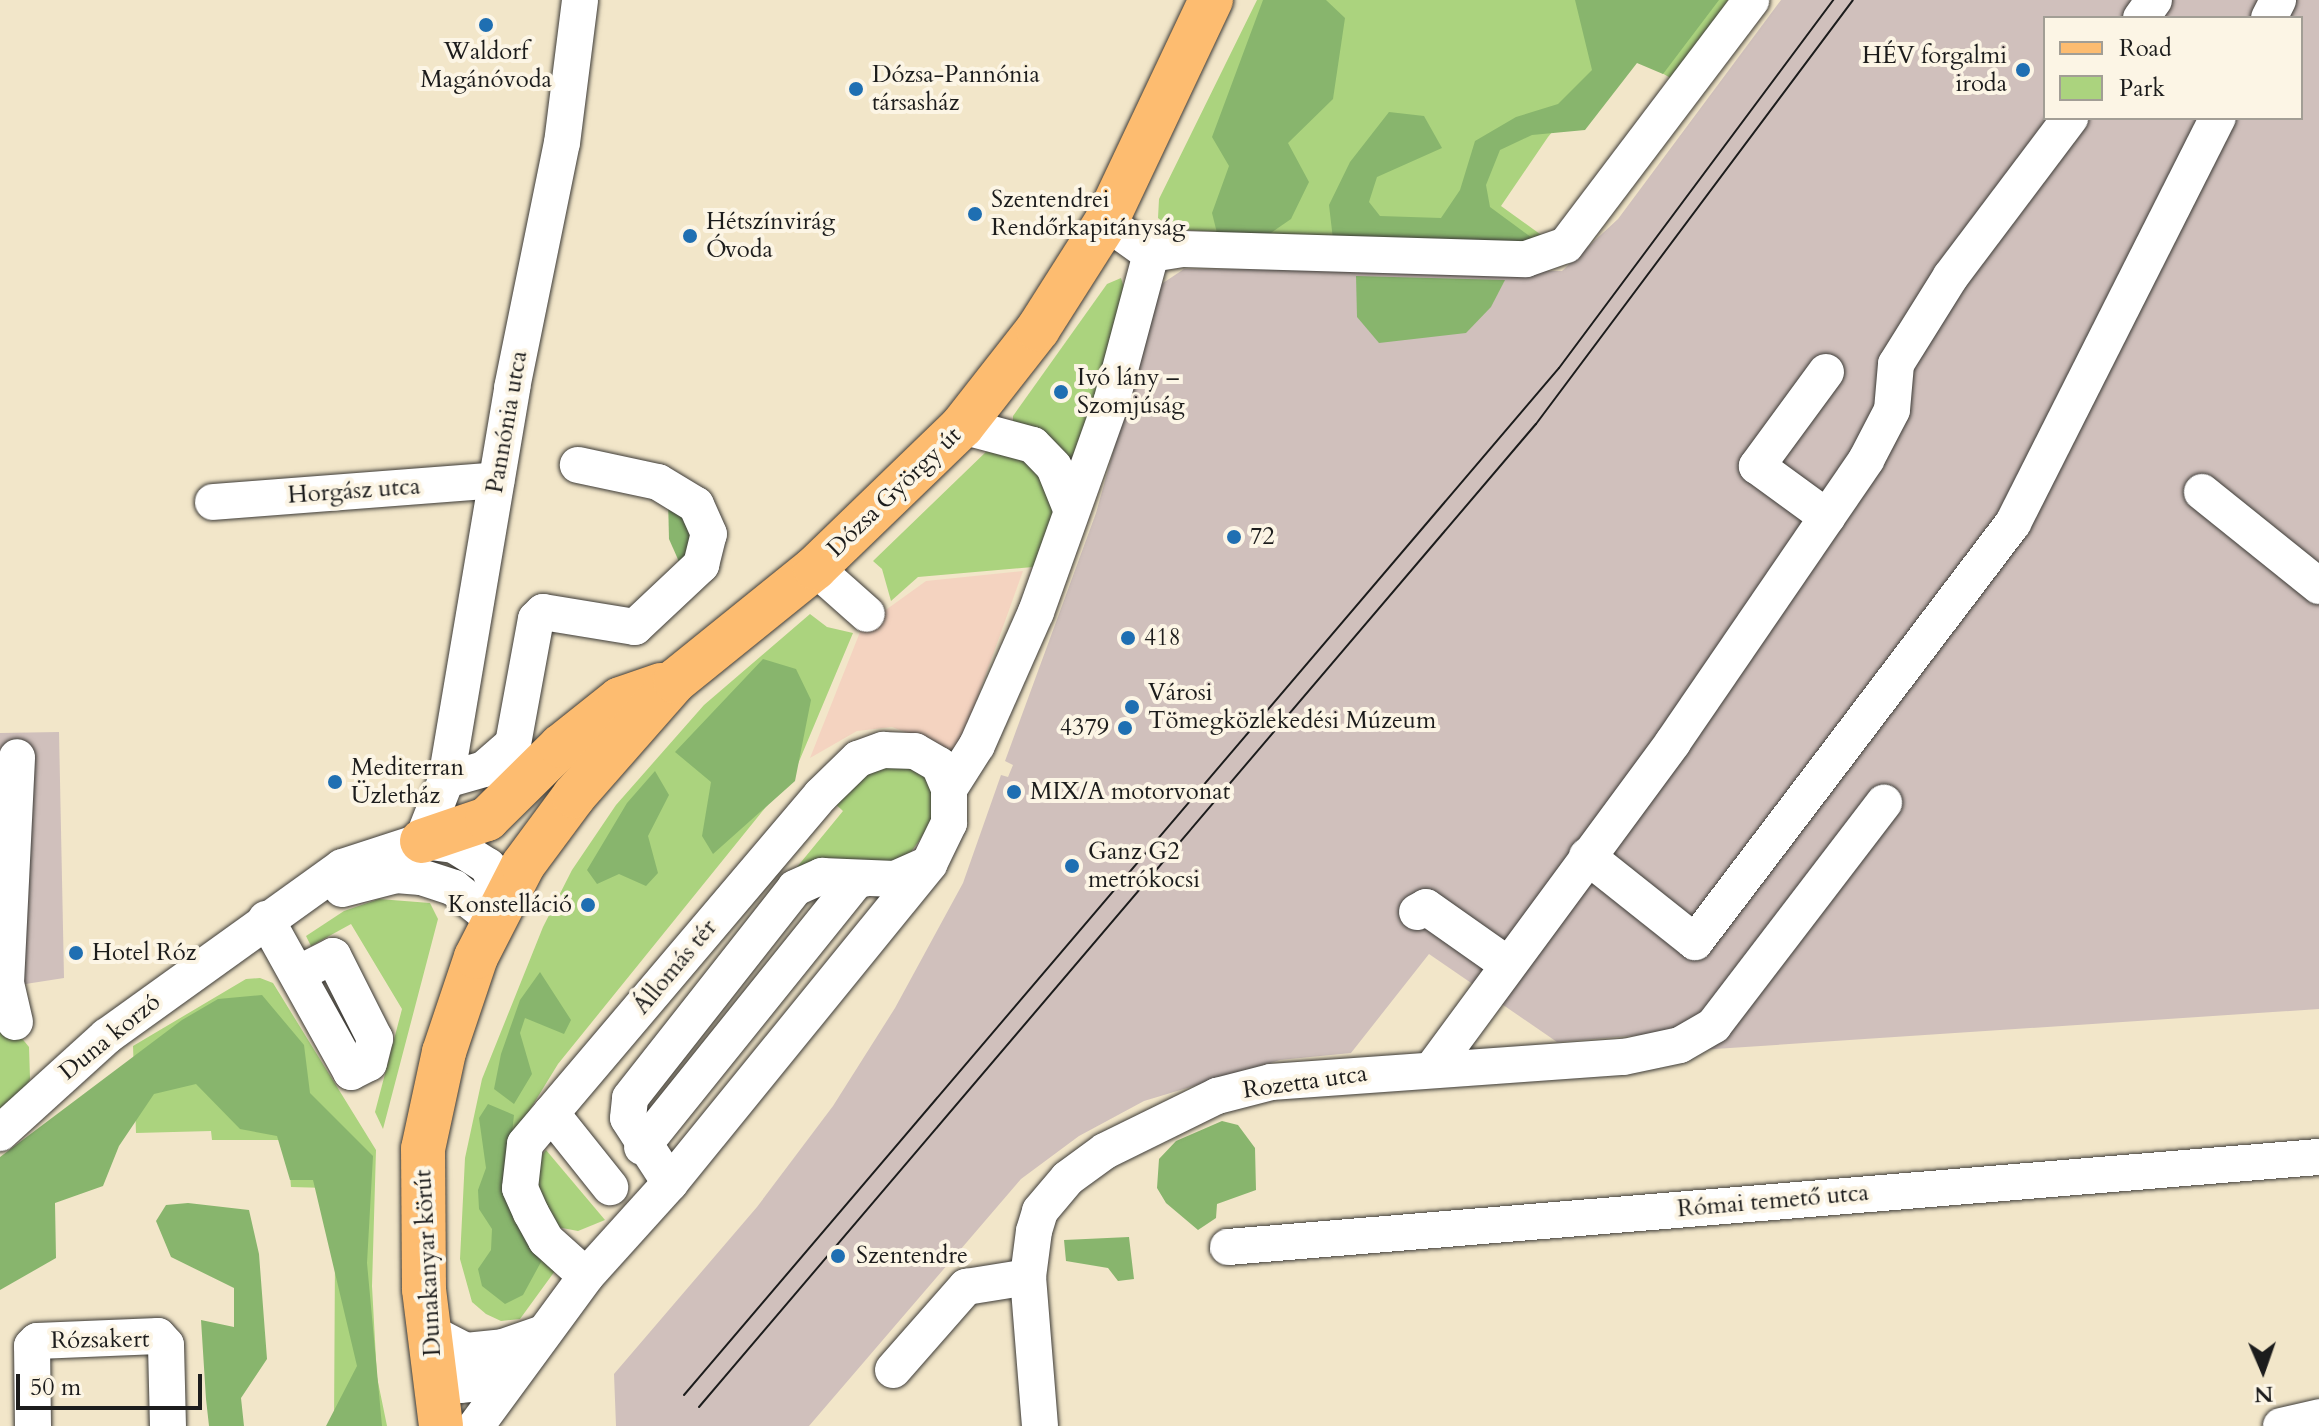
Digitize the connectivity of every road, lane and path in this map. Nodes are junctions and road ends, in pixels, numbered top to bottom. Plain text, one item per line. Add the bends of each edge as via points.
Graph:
1 (580, 0) edge
2 (1211, 0) edge
3 (1751, 0) edge
4 (2068, 120) edge
5 (2217, 120) edge
6 (1106, 222) junction
7 (1151, 254) junction
8 (1826, 372) dead end
9 (962, 426) junction
10 (578, 465) dead end
11 (496, 480) junction
12 (2202, 492) dead end
13 (213, 502) dead end
14 (1071, 509) junction
15 (1827, 517) junction
16 (815, 568) junction
17 (2319, 586) edge
18 (867, 614) dead end
19 (675, 681) junction
20 (17, 757) dead end
21 (446, 780) junction
22 (949, 789) junction
23 (1884, 803) dead end
24 (422, 841) junction
25 (1587, 856) junction
26 (929, 864) junction
27 (1417, 912) dead end
28 (266, 919) junction
29 (494, 920) junction
30 (1507, 964) junction
31 (300, 973) dead end
32 (15, 1022) dead end
33 (1433, 1068) junction
34 (551, 1113) junction
35 (0, 1133) edge
36 (2319, 1157) edge
37 (670, 1183) junction
38 (610, 1187) dead end
39 (1228, 1247) dead end
40 (586, 1276) junction
41 (1028, 1277) junction
42 (543, 1333) junction
43 (431, 1353) junction
44 (893, 1370) dead end
45 (508, 1380) junction
46 (2319, 1417) edge
47 (33, 1426) edge
48 (168, 1426) edge
49 (441, 1426) edge
50 (476, 1426) edge
51 (1040, 1426) edge
52 (2281, 1426) edge

1 - 11 street, Pannónia utca via 562,143
2 - 6 main road, Dózsa György út
3 - 7 street via 1566,245 1526,259 1183,249
4 - 15 street via 1951,276 1896,364 1885,431
5 - 25 street via 2013,523 1695,942
6 - 7 street
6 - 9 main road, Dózsa György út via 1038,329
7 - 14 street via 1111,403
8 - 15 street via 1757,466
9 - 14 street via 1033,445 1054,467
9 - 16 main road, Dózsa György út
10 - 21 street via 677,490 705,517 709,534 704,557 664,605 635,627 543,612 536,619 513,744 484,769
11 - 13 street, Horgász utca
11 - 21 street, Pannónia utca
12 - 17 street
14 - 22 street via 1036,612 977,745
15 - 25 street
16 - 18 street
16 - 19 main road, Dózsa György út
19 - 24 main road via 620,699 561,746 487,819
19 - 29 main road, Dózsa György út via 574,796 523,865
20 - 32 street via 6,983
21 - 24 street, Pannónia utca
22 - 26 street via 949,823
22 - 34 street, Állomás tér via 939,765 915,751 883,750 858,759 821,795
23 - 33 street, Rozetta utca via 1714,1025 1680,1045 1624,1057
24 - 28 street, Duna korzó via 342,867
24 - 29 street, Duna korzó via 454,845 488,866 494,881
25 - 30 street
26 - 37 street
26 - 37 street via 906,877 857,880 642,1147
27 - 30 street via 1426,907
28 - 29 street, Duna korzó via 396,875 454,888
28 - 31 street
28 - 35 street, Duna korzó via 107,1036
29 - 43 main road, Dunakanyar körút via 444,1052 423,1149
30 - 33 street
33 - 41 street, Rozetta utca via 1271,1082 1217,1096 1154,1123 1068,1178 1040,1211
34 - 38 street
34 - 40 street, Állomás tér via 525,1144 520,1188 546,1240
36 - 39 street, Római temető utca
37 - 40 street
40 - 42 street
41 - 44 street via 966,1287
41 - 51 street, Rozetta utca
42 - 43 street via 503,1347
42 - 45 street
43 - 45 street via 460,1385
43 - 49 main road, Dunakanyar körút
45 - 50 street
46 - 52 street
47 - 48 street, Rózsakert via 32,1346 37,1341 158,1336 166,1345

